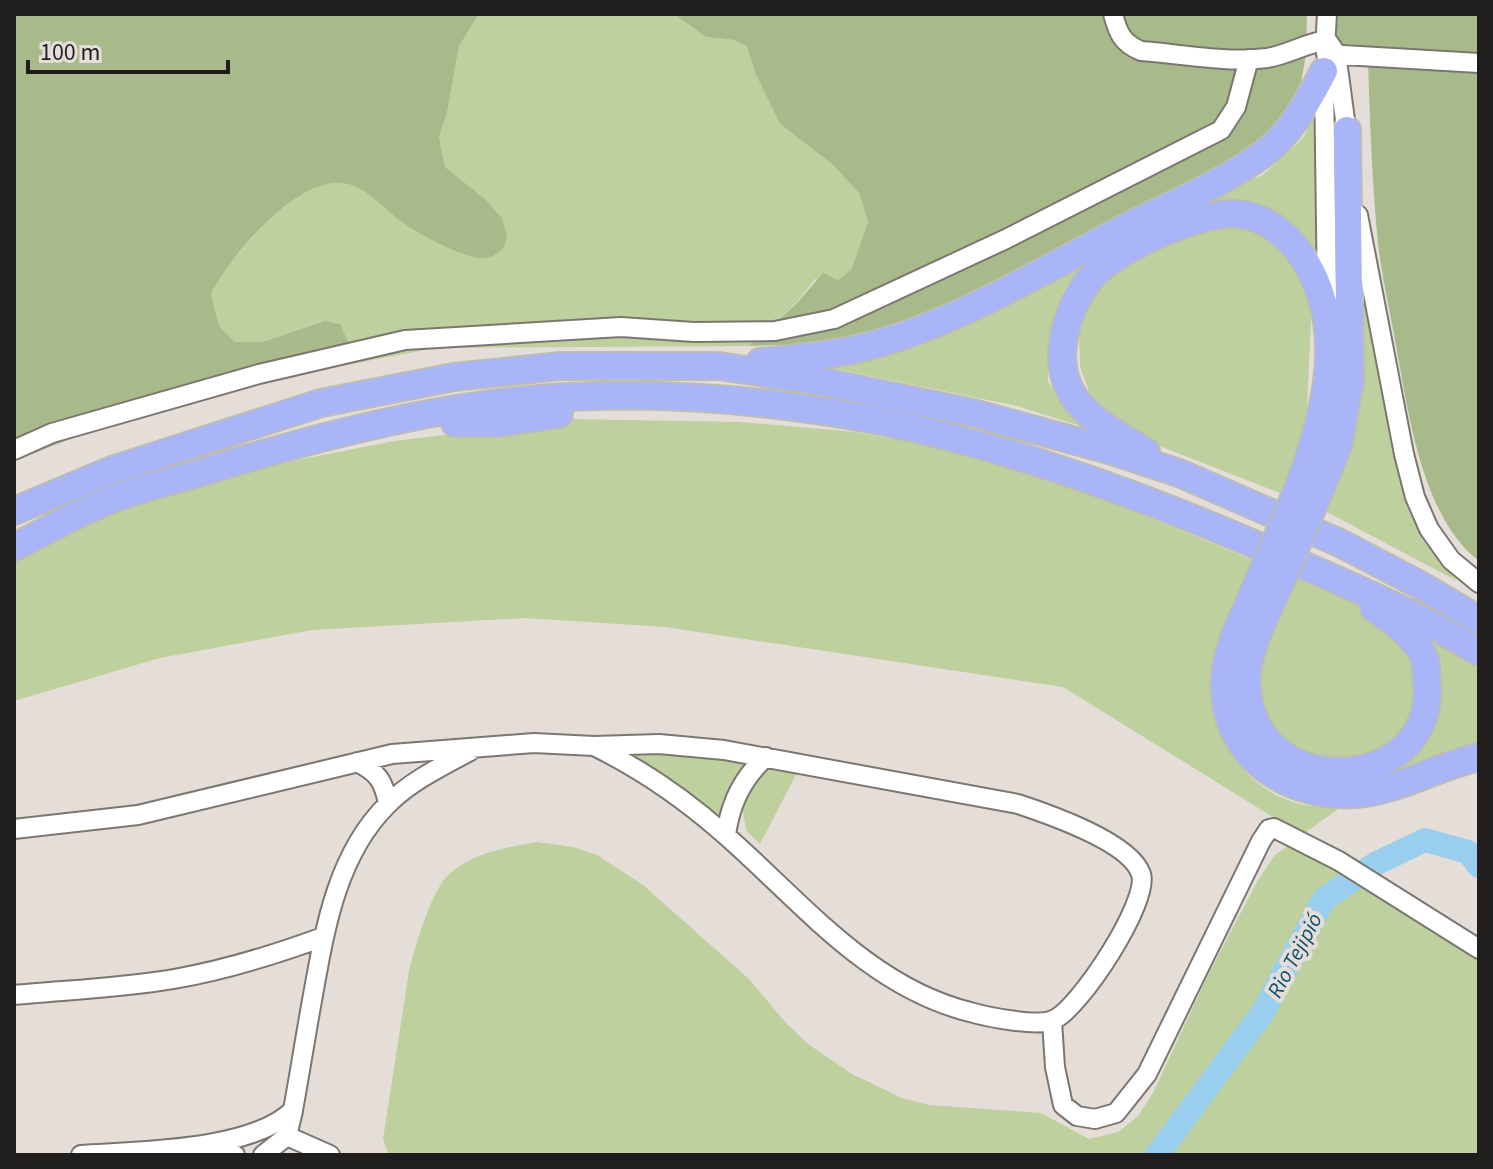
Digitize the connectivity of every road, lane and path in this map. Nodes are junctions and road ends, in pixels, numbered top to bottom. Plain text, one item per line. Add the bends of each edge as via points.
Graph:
1 (1113, 14) edge
2 (1327, 14) edge
3 (1327, 55) junction
4 (1249, 59) junction
5 (1479, 63) edge
6 (1347, 130) junction
7 (1328, 315) junction
8 (719, 366) junction
9 (14, 450) edge
10 (1179, 473) junction
11 (1307, 493) junction
12 (14, 511) edge
13 (14, 547) edge
14 (1271, 577) junction
15 (1329, 577) junction
16 (1479, 583) edge
17 (1420, 585) junction
18 (1479, 602) edge
19 (1479, 620) edge
20 (1479, 652) edge
21 (594, 746) junction
22 (478, 747) junction
23 (766, 757) junction
24 (1479, 757) edge
25 (357, 762) junction
26 (388, 804) junction
27 (14, 829) edge
28 (726, 835) junction
29 (323, 937) junction
30 (1479, 949) edge
31 (14, 995) edge
32 (1052, 1021) junction
33 (293, 1110) junction
34 (287, 1136) junction
35 (181, 1147) junction
36 (81, 1155) edge
37 (90, 1155) edge
38 (235, 1155) edge
39 (263, 1155) edge
40 (330, 1155) edge

1 - 4 street via 1119,34 1141,51
2 - 3 street
3 - 4 street via 1311,42 1270,58
3 - 5 street
3 - 6 street
3 - 7 street
3 - 8 highway via 1305,106 1285,133 1223,178 916,331 858,349
4 - 9 street via 1236,107 1221,130 834,319 775,331 621,327 405,340 259,374 52,433
6 - 11 highway via 1350,381 1338,446
6 - 16 street via 1361,235 1415,497 1451,560
7 - 10 highway via 1312,270 1293,242 1267,222 1240,214 1213,214 1180,226 1116,256 1092,277 1073,307 1063,338 1063,369 1073,396 1095,420
7 - 11 highway via 1325,403
8 - 10 highway via 973,413
8 - 12 highway via 561,366 454,377 321,403 112,470
10 - 17 highway via 1340,543
11 - 14 highway, bridge
13 - 15 highway via 117,497 258,455 451,423 748,403 817,410 962,440 1170,508
14 - 15 highway via 1247,683 1252,713 1268,741 1289,760 1321,771 1356,771 1401,749 1422,722 1425,660 1408,635
14 - 24 highway via 1228,658 1225,675 1228,716 1255,761 1284,781 1319,794 1358,794
15 - 20 highway via 1438,626
17 - 18 highway
17 - 19 highway
21 - 22 street
21 - 23 street via 685,746
21 - 28 street via 651,775
22 - 25 street
22 - 26 street
23 - 28 street via 734,800
23 - 32 street via 1018,804 1086,830 1136,865 1143,886 1137,903 1087,986
25 - 26 street via 380,777
25 - 27 street via 138,815
26 - 29 street via 358,842
28 - 32 street via 849,949 886,976 968,1012
29 - 31 street via 174,979
29 - 33 street
30 - 32 street via 1339,861 1281,830 1269,829 1147,1074 1116,1113 1095,1119 1077,1116 1063,1105
33 - 34 street
33 - 35 street via 259,1131
34 - 39 street
34 - 40 street
35 - 37 street
35 - 38 street
36 - 37 street

